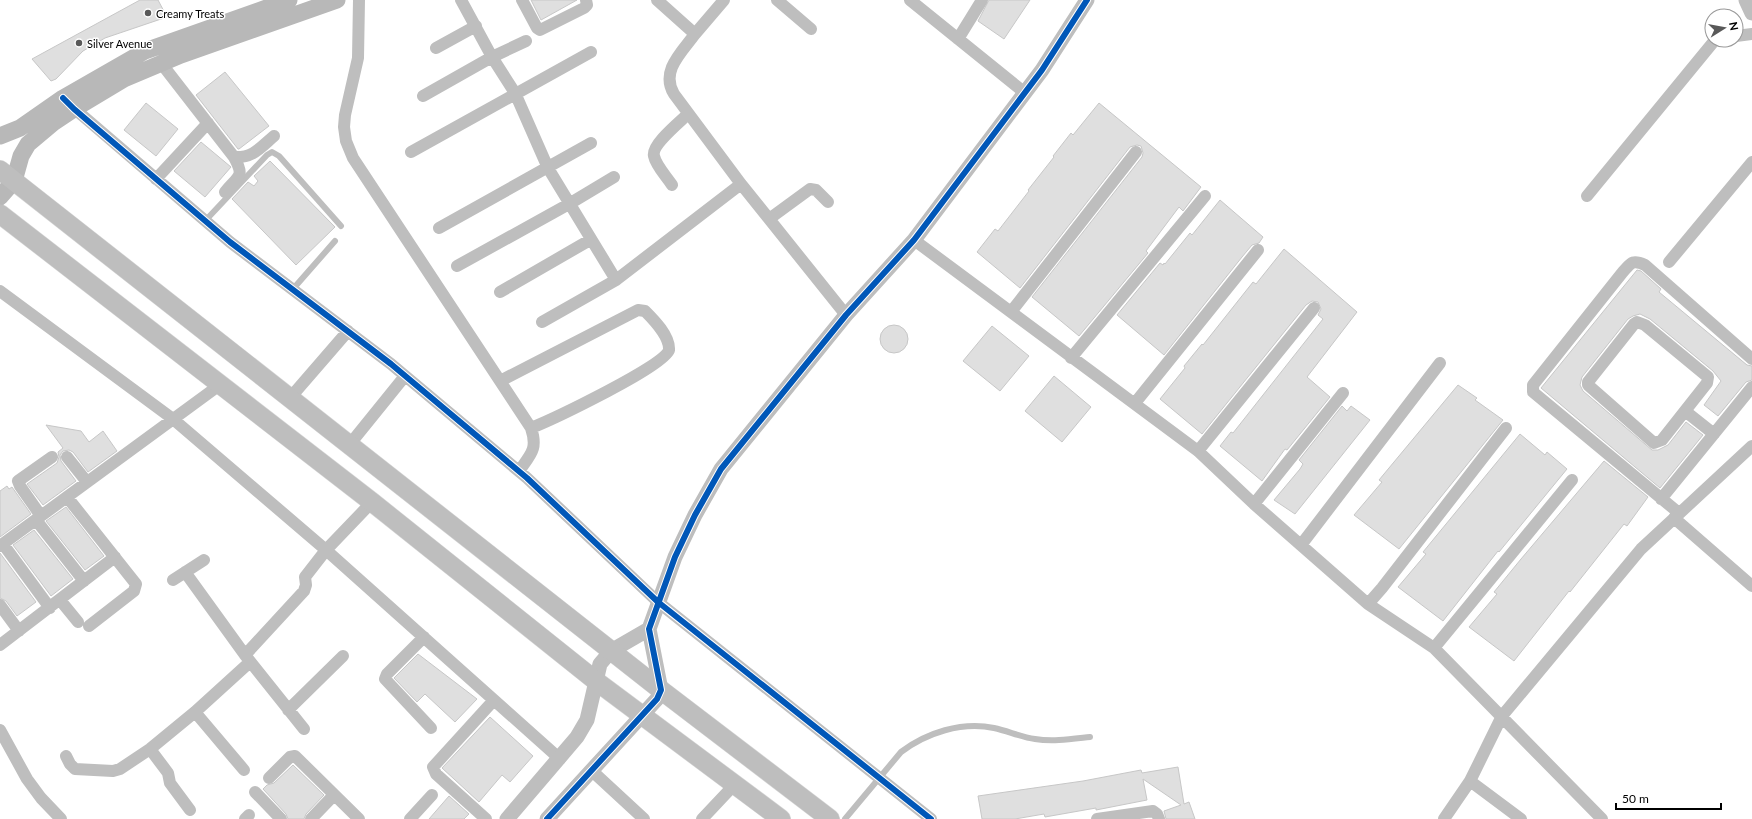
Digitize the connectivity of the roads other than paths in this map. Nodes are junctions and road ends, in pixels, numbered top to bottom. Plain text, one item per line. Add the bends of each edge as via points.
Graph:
1 (289, 0) edge
2 (337, 0) edge
3 (359, 0) edge
4 (461, 0) edge
5 (522, 0) edge
6 (586, 0) edge
7 (657, 0) edge
8 (724, 0) edge
9 (777, 0) edge
10 (910, 0) edge
11 (982, 0) edge
12 (1087, 0) edge
13 (1746, 0) edge
14 (1752, 13) edge
15 (476, 26) junction
16 (811, 29) dead end
17 (695, 34) junction
18 (958, 39) junction
19 (526, 41) dead end
20 (436, 48) dead end
21 (1708, 48) edge
22 (591, 52) dead end
23 (492, 57) junction
24 (161, 63) junction
25 (515, 93) junction
26 (1025, 93) junction
27 (423, 96) dead end
28 (68, 104) junction
29 (688, 114) junction
30 (208, 123) junction
31 (0, 136) edge
32 (274, 136) dead end
33 (591, 143) dead end
34 (411, 152) dead end
35 (1136, 152) dead end
36 (234, 157) junction
37 (1752, 162) edge
38 (548, 168) junction
39 (7, 176) edge
40 (614, 177) dead end
41 (156, 179) junction
42 (741, 184) junction
43 (672, 185) dead end
44 (225, 192) dead end
45 (1205, 196) dead end
46 (1587, 196) dead end
47 (0, 197) edge
48 (828, 202) dead end
49 (569, 204) junction
50 (0, 214) edge
51 (769, 219) junction
52 (205, 221) junction
53 (341, 226) dead end
54 (439, 228) dead end
55 (590, 240) junction
56 (914, 240) junction
57 (335, 241) dead end
58 (1258, 250) dead end
59 (1669, 262) dead end
60 (457, 266) dead end
61 (616, 280) junction
62 (293, 289) junction
63 (0, 291) edge
64 (500, 292) dead end
65 (1314, 308) dead end
66 (1011, 312) junction
67 (846, 315) junction
68 (542, 322) dead end
69 (348, 331) junction
70 (1071, 358) junction
71 (1752, 359) edge
72 (1440, 363) dead end
73 (405, 376) junction
74 (500, 381) junction
75 (220, 384) junction
76 (1752, 387) edge
77 (1343, 393) dead end
78 (290, 398) junction
79 (1135, 403) junction
80 (1685, 411) junction
81 (173, 419) junction
82 (531, 428) junction
83 (1506, 428) dead end
84 (1714, 434) junction
85 (350, 444) junction
86 (1752, 446) edge
87 (1198, 451) junction
88 (52, 457) dead end
89 (67, 457) dead end
90 (519, 471) junction
91 (1572, 480) dead end
92 (87, 482) junction
93 (67, 497) junction
94 (1661, 499) junction
95 (372, 502) junction
96 (1254, 504) junction
97 (1676, 516) junction
98 (39, 518) junction
99 (1, 545) edge
100 (1301, 545) junction
101 (326, 550) junction
102 (114, 557) junction
103 (204, 560) dead end
104 (185, 572) junction
105 (173, 580) dead end
106 (84, 581) junction
107 (1752, 586) edge
108 (60, 600) junction
109 (658, 602) junction
110 (1368, 604) junction
111 (0, 605) edge
112 (50, 608) junction
113 (649, 629) junction
114 (19, 631) junction
115 (424, 637) junction
116 (0, 645) edge
117 (1434, 648) junction
118 (611, 651) junction
119 (343, 656) dead end
120 (248, 658) junction
121 (596, 681) junction
122 (661, 690) junction
123 (494, 700) junction
124 (288, 710) junction
125 (195, 712) junction
126 (643, 716) junction
127 (1502, 716) junction
128 (431, 728) dead end
129 (0, 730) edge
130 (304, 730) dead end
131 (1090, 738) dead end
132 (150, 749) junction
133 (66, 756) dead end
134 (560, 759) junction
135 (244, 770) dead end
136 (591, 770) junction
137 (269, 778) dead end
138 (880, 778) junction
139 (1470, 781) junction
140 (735, 784) junction
141 (255, 792) dead end
142 (334, 795) junction
143 (432, 795) dead end
144 (190, 810) dead end
145 (61, 819) edge
146 (281, 819) edge
147 (311, 819) edge
148 (358, 819) edge
149 (410, 819) edge
150 (486, 819) edge
151 (507, 819) edge
152 (547, 819) edge
153 (644, 819) edge
154 (702, 819) edge
155 (781, 819) edge
156 (830, 819) edge
157 (845, 819) edge
158 (931, 819) edge
159 (1097, 819) edge
160 (1159, 819) edge
161 (1444, 819) edge
162 (1521, 819) edge
163 (1602, 819) edge

1 - 28 main road via 145,51
2 - 24 main road
3 - 74 street via 358,58 345,115 346,141 353,158
4 - 15 street
5 - 6 street via 540,30 584,8
7 - 17 street
8 - 17 street
9 - 16 street
10 - 18 street
11 - 18 street
12 - 26 street
13 - 14 street
15 - 20 street
15 - 23 street
17 - 29 street via 670,69 669,78 670,87
18 - 26 street
19 - 23 street
21 - 46 street
22 - 25 street
23 - 25 street
23 - 27 street
24 - 28 main road
24 - 30 street
25 - 34 street
25 - 38 street
26 - 56 street
28 - 31 main road
28 - 39 main road via 53,123 28,144
28 - 41 street
29 - 42 street
29 - 43 street via 659,142 653,153
30 - 36 street
30 - 41 street
32 - 36 street via 252,155
33 - 38 street
35 - 66 street
36 - 44 street via 241,172
37 - 59 street
38 - 49 street
38 - 54 street
39 - 47 main road
39 - 78 main road
40 - 49 street
41 - 52 street
42 - 51 street
42 - 61 street
45 - 70 street
48 - 51 street via 816,190 810,189
49 - 55 street
49 - 60 street
50 - 75 main road
51 - 67 street
52 - 53 lane via 272,152 279,156
52 - 62 street
55 - 61 street
55 - 64 street
56 - 66 street
56 - 67 street
57 - 62 lane
58 - 79 street
61 - 68 street
62 - 69 street
63 - 81 street
65 - 87 street
66 - 70 street
67 - 109 street via 721,469 674,557
69 - 73 street
69 - 78 street
70 - 79 street
71 - 94 street via 1645,265 1636,261 1631,262 1533,385 1533,392
72 - 100 street
73 - 85 street
73 - 90 street
74 - 82 street
74 - 82 street via 638,310 645,311 666,337 669,350 666,356 649,368 573,409
75 - 81 street
75 - 95 main road
76 - 84 street
77 - 96 street
78 - 85 main road
79 - 87 street
80 - 80 street via 1662,440 1654,443 1588,385 1588,382 1637,322 1645,325 1708,377 1707,383
80 - 84 street
81 - 92 street
81 - 101 street
82 - 90 street via 535,447
83 - 110 street
84 - 94 street
85 - 118 main road
86 - 97 street
87 - 96 street
88 - 98 street via 18,481
89 - 92 street
90 - 109 street
91 - 117 street
92 - 93 street
93 - 98 street
93 - 102 street
94 - 97 street
95 - 101 street
95 - 121 main road
96 - 100 street
97 - 107 street
97 - 127 street via 1642,549
98 - 99 street
98 - 106 street
99 - 112 street
100 - 110 street
101 - 115 street
101 - 120 street via 305,577 304,591
102 - 106 street
102 - 108 street via 136,584 134,591 84,624
103 - 104 street
104 - 105 street
104 - 120 street
106 - 108 street
108 - 112 street
109 - 113 street
109 - 138 street
110 - 117 street
111 - 114 street
112 - 114 street
113 - 118 street
113 - 122 street
114 - 116 street
115 - 123 street
115 - 128 street via 385,679
117 - 127 street
118 - 121 street via 600,664
118 - 122 main road
119 - 124 street
120 - 124 street
120 - 125 street
121 - 126 main road
121 - 134 street via 586,720
122 - 126 street
122 - 156 main road
123 - 134 street
123 - 150 street via 433,767 436,774
124 - 130 street
125 - 132 street
125 - 135 street
126 - 136 street
126 - 140 main road
127 - 139 street
127 - 163 street
129 - 145 street via 27,779
131 - 138 lane via 1035,739 993,728 959,727 930,735 911,745
132 - 133 street via 113,771 75,769
132 - 144 street via 168,773 170,784
134 - 151 street
136 - 152 street
136 - 153 street
137 - 142 street via 290,757 295,756
138 - 157 lane
138 - 158 street
139 - 161 street
139 - 162 street
140 - 154 street
140 - 155 main road
141 - 146 street
142 - 147 street
142 - 148 street
143 - 149 street
159 - 160 street via 1153,811

